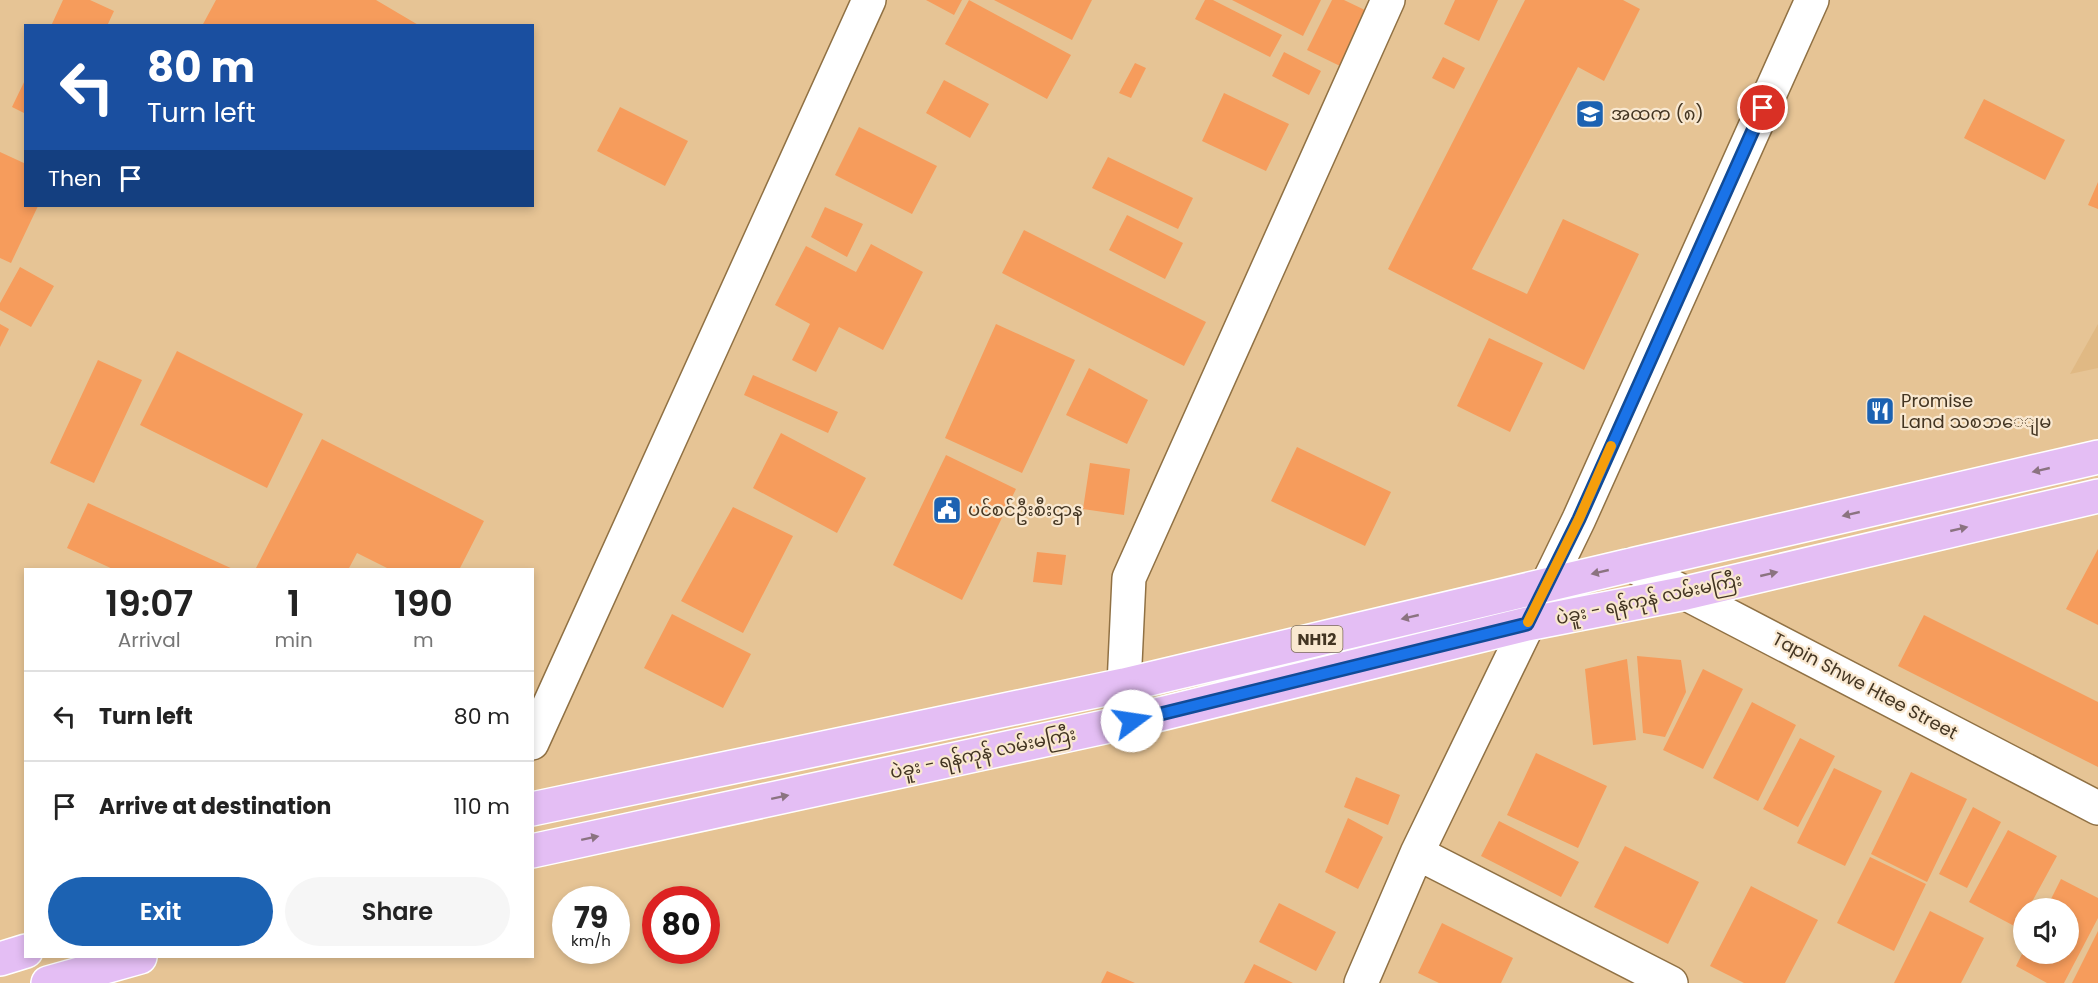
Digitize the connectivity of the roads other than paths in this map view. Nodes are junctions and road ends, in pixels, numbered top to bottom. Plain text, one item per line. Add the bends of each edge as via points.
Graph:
1 (869, 0) edge
2 (1388, 0) edge
3 (1812, 0) edge
4 (2098, 457) edge
5 (2098, 496) edge
6 (1631, 565) junction
7 (1545, 585) junction
8 (1686, 593) junction
9 (1527, 624) junction
10 (1124, 685) junction
11 (1132, 721) junction
12 (534, 739) edge
13 (2098, 808) edge
14 (534, 809) edge
15 (534, 851) edge
16 (1417, 853) junction
17 (24, 952) edge
18 (0, 958) edge
19 (136, 958) edge
20 (48, 983) edge
21 (1361, 983) edge
22 (1671, 983) edge

1 - 12 street
2 - 10 street via 1129,579
3 - 7 street via 1579,519
4 -> 6 highway, ပဲခူး - ရန်ကုန် လမ်းမကြီး / NH12
8 -> 5 highway, ပဲခူး - ရန်ကုန် လမ်းမကြီး / NH12
6 -> 7 highway, ပဲခူး - ရန်ကုန် လမ်းမကြီး / NH12
6 - 8 street, Tapin Shwe Htee Street
7 - 9 street
7 -> 10 highway, ပဲခူး - ရန်ကုန် လမ်းမကြီး / NH12
8 - 9 highway, ပဲခူး - ရန်ကုန် လမ်းမကြီး / NH12
8 - 13 street, Tapin Shwe Htee Street
9 - 11 highway, ပဲခူး - ရန်ကုန် လမ်းမကြီး / NH12
9 - 16 street
10 - 11 street
10 - 14 highway, ပဲခူး - ရန်ကုန် လမ်းမကြီး / NH12
15 -> 11 highway, ပဲခူး - ရန်ကုန် လမ်းမကြီး / NH12
16 - 21 street
16 - 22 street
17 - 18 highway
19 - 20 highway

